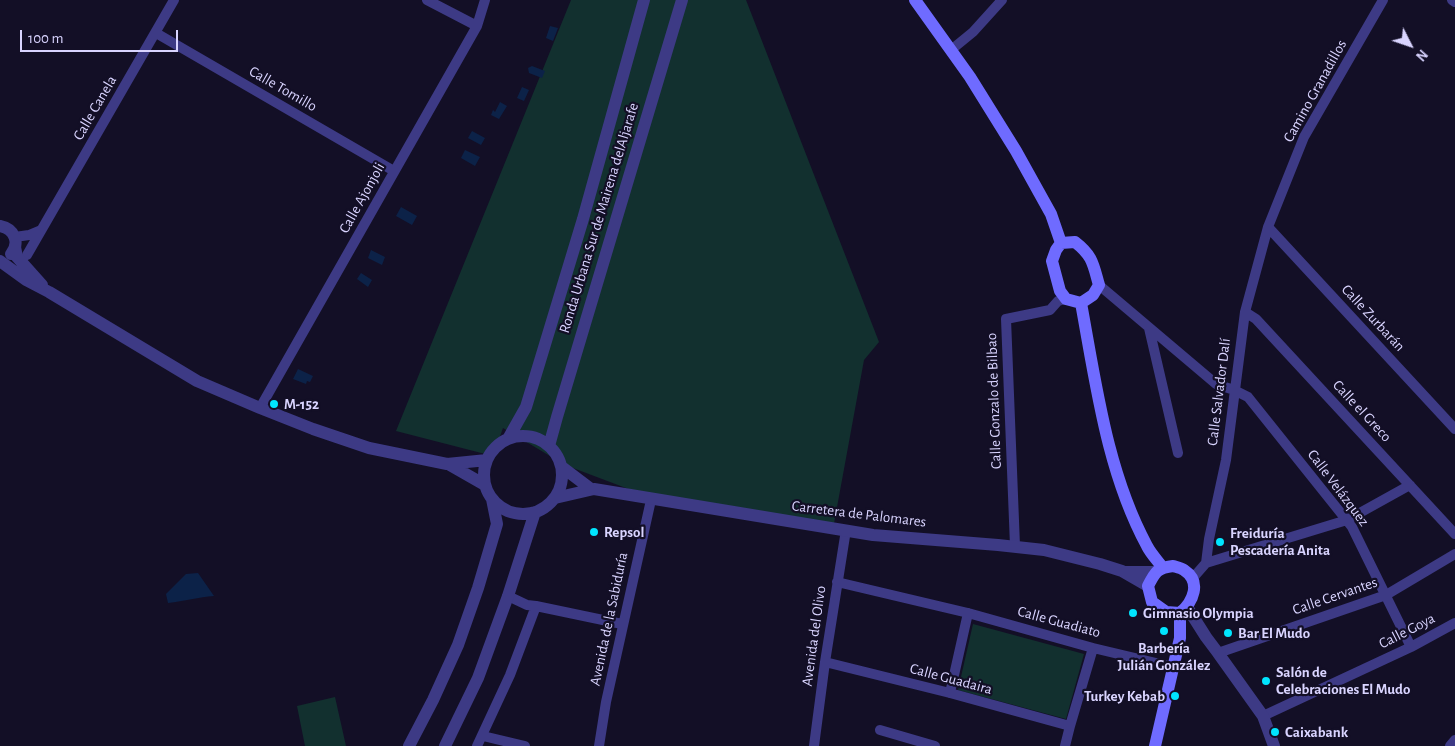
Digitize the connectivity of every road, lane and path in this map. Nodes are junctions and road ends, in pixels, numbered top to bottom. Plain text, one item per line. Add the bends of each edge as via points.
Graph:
1 (427, 0) edge
2 (485, 0) edge
3 (644, 0) edge
4 (682, 0) edge
5 (915, 0) edge
6 (1002, 0) edge
7 (1383, 0) edge
8 (172, 1) edge
9 (477, 26) junction
10 (156, 33) junction
11 (952, 50) junction
12 (394, 171) junction
13 (0, 226) edge
14 (1268, 227) junction
15 (41, 230) junction
16 (15, 242) junction
17 (1061, 243) junction
18 (27, 256) dead end
19 (0, 260) edge
20 (1096, 290) junction
21 (50, 292) junction
22 (1066, 299) junction
23 (1081, 303) junction
24 (1244, 312) junction
25 (1149, 328) junction
26 (1234, 390) junction
27 (260, 408) junction
28 (1455, 429) edge
29 (508, 439) junction
30 (550, 446) junction
31 (1178, 453) dead end
32 (487, 460) junction
33 (450, 464) junction
34 (562, 467) junction
35 (485, 485) junction
36 (1410, 485) junction
37 (591, 489) junction
38 (555, 498) junction
39 (492, 499) junction
40 (651, 500) junction
41 (535, 512) junction
42 (1347, 520) junction
43 (846, 530) junction
44 (1455, 534) edge
45 (1014, 546) junction
46 (1455, 554) edge
47 (1206, 563) junction
48 (1159, 570) junction
49 (1122, 572) junction
50 (1192, 579) junction
51 (837, 582) junction
52 (1148, 586) junction
53 (1386, 595) junction
54 (508, 596) junction
55 (536, 606) junction
56 (1183, 610) junction
57 (968, 613) junction
58 (1455, 623) edge
59 (622, 624) junction
60 (1093, 648) junction
61 (1411, 648) junction
62 (1218, 653) junction
63 (825, 662) junction
64 (1173, 667) junction
65 (950, 693) junction
66 (1262, 716) junction
67 (1070, 726) junction
68 (880, 730) dead end
69 (483, 736) junction
70 (1455, 740) edge
71 (929, 745) edge
72 (409, 746) edge
73 (445, 746) edge
74 (477, 746) edge
75 (525, 746) edge
76 (599, 746) edge
77 (814, 746) edge
78 (1065, 746) edge
79 (1154, 746) edge
80 (1274, 746) edge
81 (1450, 746) edge

1 - 9 street
2 - 9 street, Calle Ajonjoli
3 - 29 street, Ronda Urbana Sur de Mairena delAljarafe via 526,407
4 - 30 street, Ronda Urbana Sur de Mairena delAljarafe
5 - 11 main road
6 - 11 street via 974,32
7 - 14 street, Camino Granadillos via 1304,137
8 - 10 street, Calle Canela
9 - 12 street, Calle Ajonjoli
10 - 12 street, Calle Tomillo
10 - 15 street, Calle Canela
11 - 17 main road via 1016,151 1050,214
12 - 27 street, Calle Ajonjoli
13 - 16 street via 8,229
14 - 24 street, Calle Salvador Dalí
14 - 28 street, Calle Zurbarán
15 - 16 street
15 - 18 street, Calle Canela
16 - 19 street via 9,256
16 - 21 street via 17,257
17 - 20 main road via 1075,242 1086,251 1093,264
17 - 22 main road via 1052,261 1060,291
19 - 21 street via 26,280
20 - 23 main road
20 - 25 street, Calle Velázquez via 1112,296
21 - 27 street via 197,381
22 - 23 main road
22 - 45 street, Calle Gonzalo de Bilbao via 1050,310 1006,319
23 - 48 main road via 1110,447 1129,507
24 - 26 street, Calle Salvador Dalí
24 - 36 street, Calle el Greco via 1256,319
25 - 26 street, Calle Velázquez via 1216,384
25 - 31 street
26 - 42 street, Calle Velázquez via 1248,397
26 - 47 street, Calle Salvador Dalí via 1226,460
27 - 33 street via 369,448
29 - 30 street via 522,436 537,438
29 - 32 street, Ronda Urbana Sur de Mairena delAljarafe via 496,447
30 - 34 street
32 - 33 street
32 - 35 street
33 - 35 street
34 - 37 street, Carretera de Palomares
34 - 38 street via 560,488
35 - 39 street
36 - 42 street
36 - 44 street, Calle el Greco
37 - 38 street, Carretera de Palomares
37 - 40 street, Carretera de Palomares
38 - 41 street
39 - 41 street via 504,510 519,514
39 - 72 street via 497,524 475,596 458,645
40 - 43 street, Carretera de Palomares
40 - 59 street, Avenida de la Sabiduría
41 - 54 street
42 - 47 street
42 - 53 street, Calle Velázquez
43 - 45 street, Carretera de Palomares via 873,536
43 - 51 street, Avenida del Olivo
45 - 49 street, Carretera de Palomares via 1044,550
46 - 53 street, Calle Cervantes
47 - 50 street
48 - 49 street, Carretera de Palomares
48 - 50 main road via 1173,566 1184,569
48 - 52 main road
49 - 52 street, Carretera de Palomares
50 - 56 main road via 1194,595
51 - 57 street, Calle Guadiato
51 - 63 street, Avenida del Olivo
52 - 56 main road via 1152,602 1166,612
53 - 61 street, Calle Velázquez
53 - 62 street, Calle Cervantes
54 - 55 street
54 - 73 street via 478,678
55 - 59 street
55 - 69 street
56 - 62 street
56 - 64 main road
57 - 60 street, Calle Guadiato
57 - 65 street
58 - 61 street, Calle Goya
59 - 76 street, Avenida de la Sabiduría
60 - 64 street, Calle Guadiato
60 - 67 street
61 - 66 street, Calle Goya
62 - 66 street
63 - 65 street, Calle Guadaira
63 - 77 street, Avenida del Olivo
64 - 79 main road
65 - 67 street, Calle Guadaira
66 - 80 street
67 - 78 street
68 - 71 street
69 - 74 street
69 - 75 street
70 - 81 street

